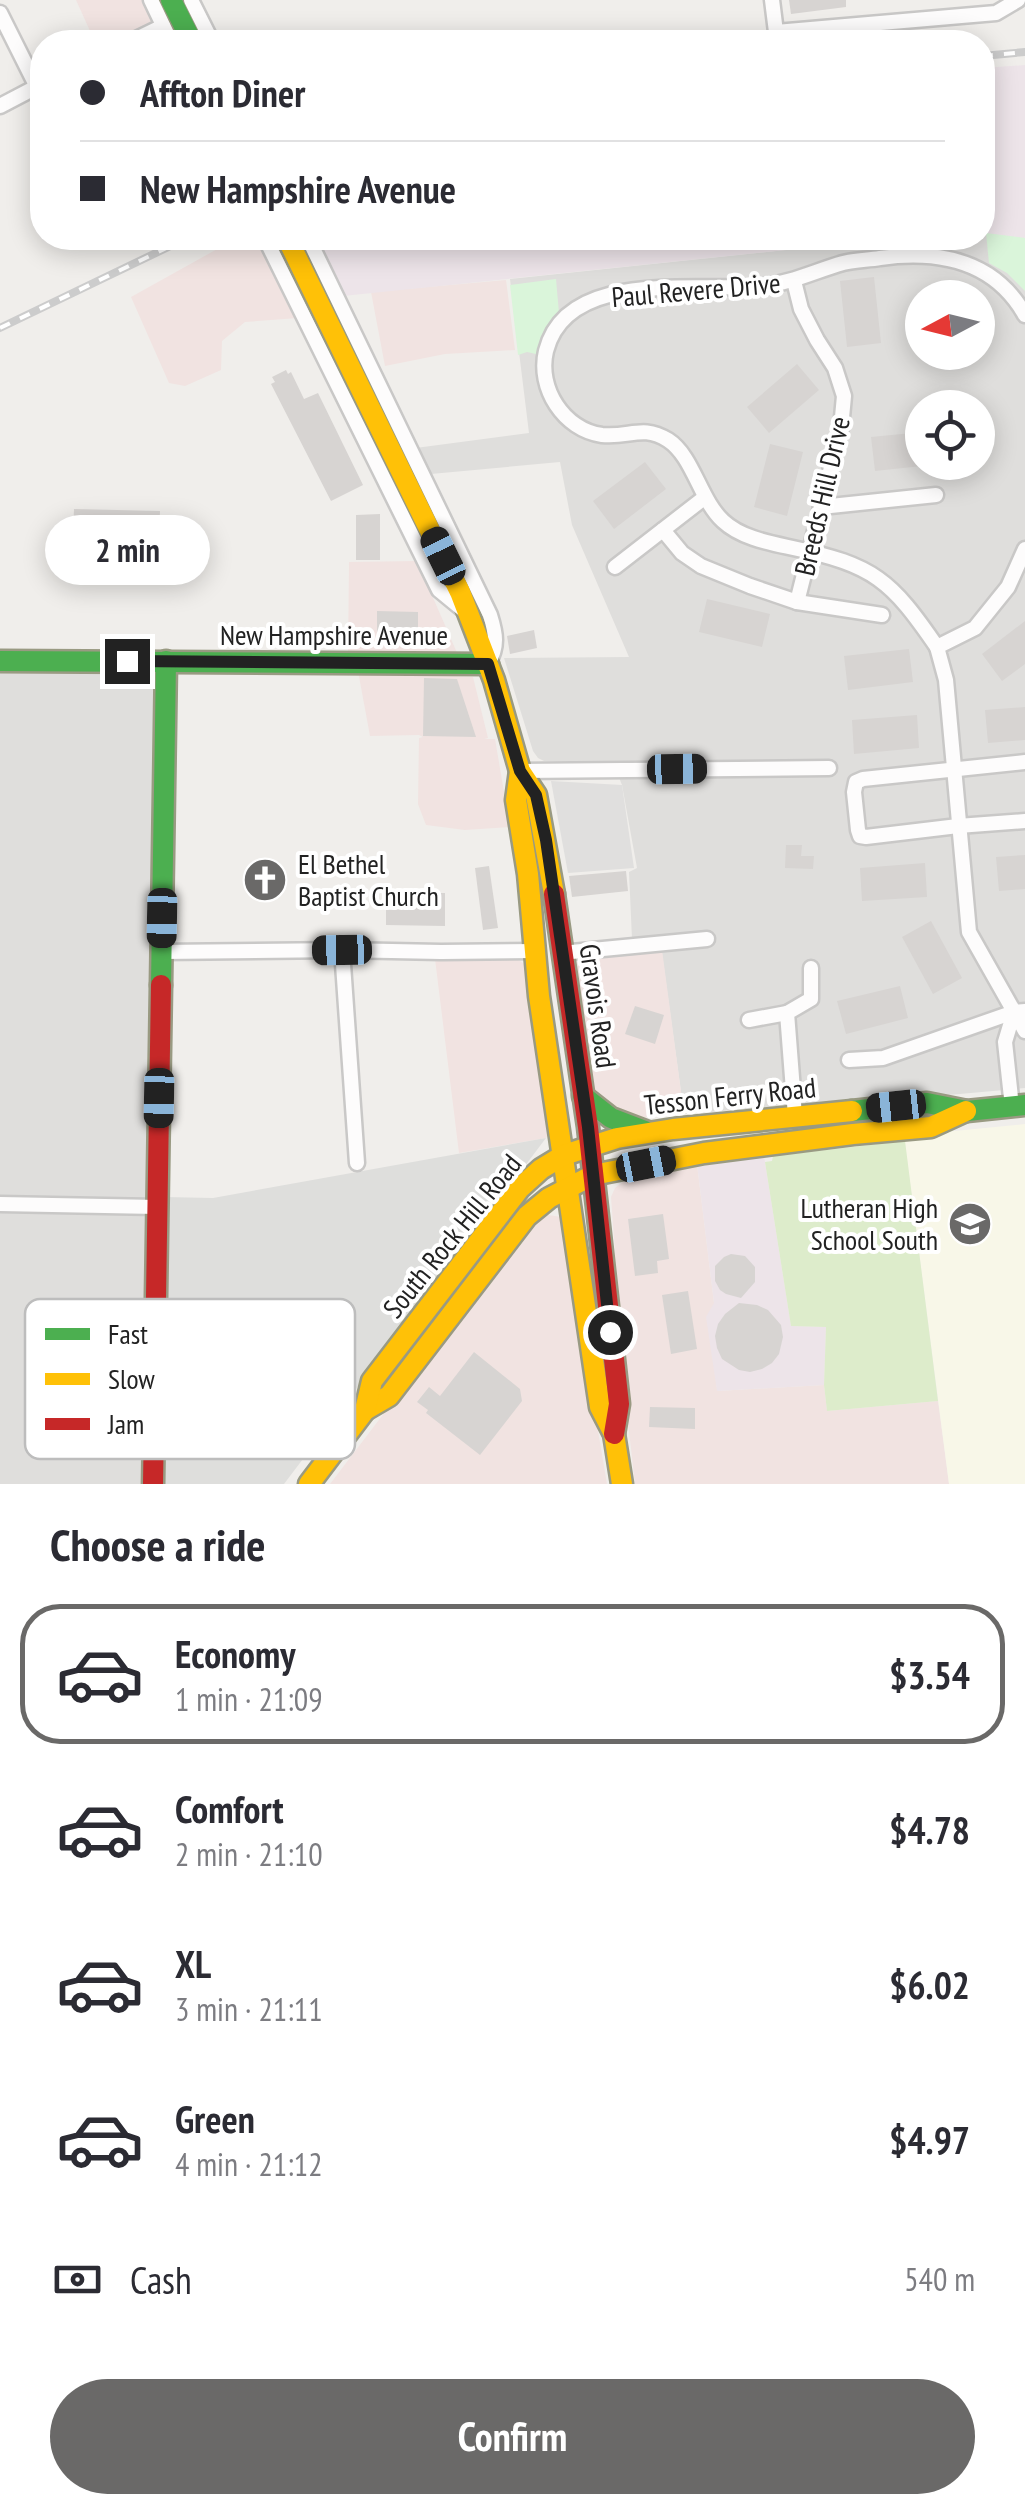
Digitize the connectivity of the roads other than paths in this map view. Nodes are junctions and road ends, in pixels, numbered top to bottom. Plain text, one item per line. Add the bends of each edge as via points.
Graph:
1 (151, 0) edge
2 (171, 0) edge
3 (191, 0) edge
4 (772, 0) edge
5 (1018, 0) edge
6 (0, 13) edge
7 (164, 26) junction
8 (156, 30) edge
9 (166, 30) edge
10 (186, 30) edge
11 (206, 30) edge
12 (776, 30) edge
13 (799, 30) edge
14 (30, 68) edge
15 (30, 91) edge
16 (0, 106) edge
17 (271, 250) edge
18 (293, 250) edge
19 (314, 250) edge
20 (794, 281) junction
21 (1025, 315) edge
22 (936, 496) dead end
23 (704, 498) junction
24 (821, 507) junction
25 (663, 530) junction
26 (1025, 549) edge
27 (810, 551) junction
28 (615, 567) dead end
29 (797, 602) junction
30 (470, 615) junction
31 (882, 615) dead end
32 (937, 647) junction
33 (0, 661) edge
34 (166, 661) junction
35 (488, 664) junction
36 (1025, 762) edge
37 (828, 768) dead end
38 (956, 770) junction
39 (520, 771) junction
40 (1025, 821) edge
41 (958, 826) junction
42 (707, 939) dead end
43 (342, 950) junction
44 (535, 951) junction
45 (162, 952) junction
46 (562, 953) junction
47 (811, 968) dead end
48 (1020, 1012) edge
49 (787, 1013) junction
50 (749, 1020) dead end
51 (1025, 1032) edge
52 (849, 1060) dead end
53 (583, 1096) junction
54 (1018, 1106) edge
55 (967, 1111) junction
56 (795, 1116) junction
57 (647, 1132) junction
58 (590, 1146) junction
59 (562, 1157) junction
60 (357, 1164) dead end
61 (594, 1175) junction
62 (567, 1188) junction
63 (0, 1204) edge
64 (157, 1207) junction
65 (155, 1299) edge
66 (365, 1410) junction
67 (355, 1423) edge
68 (614, 1434) junction
69 (152, 1459) edge
70 (328, 1459) edge
71 (152, 1484) edge
72 (309, 1484) edge
73 (622, 1484) edge

1 - 7 street
2 - 10 main road
3 - 11 street
4 - 12 street
5 - 13 street via 996,13
6 - 14 street
7 - 8 street
7 - 9 street
15 - 16 street
17 - 30 street, Gravois Road via 439,590
18 - 30 main road, Gravois Road
19 - 35 street, Gravois Road via 490,616 495,651
20 - 21 street, Paul Revere Drive via 845,263 948,257 999,280
20 - 23 street, Paul Revere Drive via 670,286 598,298 578,307 550,338 545,379 566,419 599,435 657,434 674,444
20 - 24 street, Breeds Hill Drive via 844,396
22 - 24 street
23 - 25 street
23 - 27 street, Paul Revere Drive via 744,534
24 - 27 street, Breeds Hill Drive
25 - 28 street
25 - 29 street via 702,566
26 - 32 street via 1008,587 975,628
27 - 29 street, Breeds Hill Drive
27 - 32 street, Paul Revere Drive via 883,580
29 - 31 street
30 - 35 main road, Gravois Road
32 - 38 street, Paul Revere Drive
33 - 34 main road, New Hampshire Avenue
34 - 35 main road, New Hampshire Avenue
34 - 45 main road
35 - 39 main road, Gravois Road
36 - 38 street
37 - 39 street
38 - 41 street, Paul Revere Drive
38 - 41 street via 862,779 854,792 858,830 866,838
39 - 44 main road, Gravois Road via 516,800
39 - 46 main road, Gravois Road via 536,795
40 - 41 street
41 - 48 street, Paul Revere Drive via 968,932
42 - 46 street
43 - 44 street
43 - 45 street
43 - 60 street
44 - 59 main road, Gravois Road
45 - 64 main road
46 - 53 main road, Gravois Road
47 - 49 street via 812,998
48 - 51 street, Paul Revere Drive
48 - 52 street via 883,1058
48 - 54 street via 1006,1042
49 - 50 street
49 - 56 street
53 - 57 main road via 612,1120
53 - 58 main road, Gravois Road
54 - 55 main road, Tesson Ferry Road
55 - 56 main road, Tesson Ferry Road via 927,1104
55 - 61 main road, Tesson Ferry Road via 931,1127 704,1153
56 - 57 main road, Tesson Ferry Road
57 - 58 main road, Tesson Ferry Road
58 - 59 main road, Tesson Ferry Road
58 - 61 main road, Gravois Road
59 - 62 main road, Gravois Road
59 - 66 main road, South Rock Hill Road via 534,1172 474,1246 372,1382
61 - 62 main road, South Rock Hill Road
61 - 68 main road, Gravois Road via 619,1404
62 - 66 main road, South Rock Hill Road via 527,1216 389,1396
62 - 68 main road, Gravois Road via 600,1406
63 - 64 street
64 - 65 main road
66 - 67 main road, South Rock Hill Road
68 - 73 main road, Gravois Road
69 - 71 main road
70 - 72 main road, South Rock Hill Road

